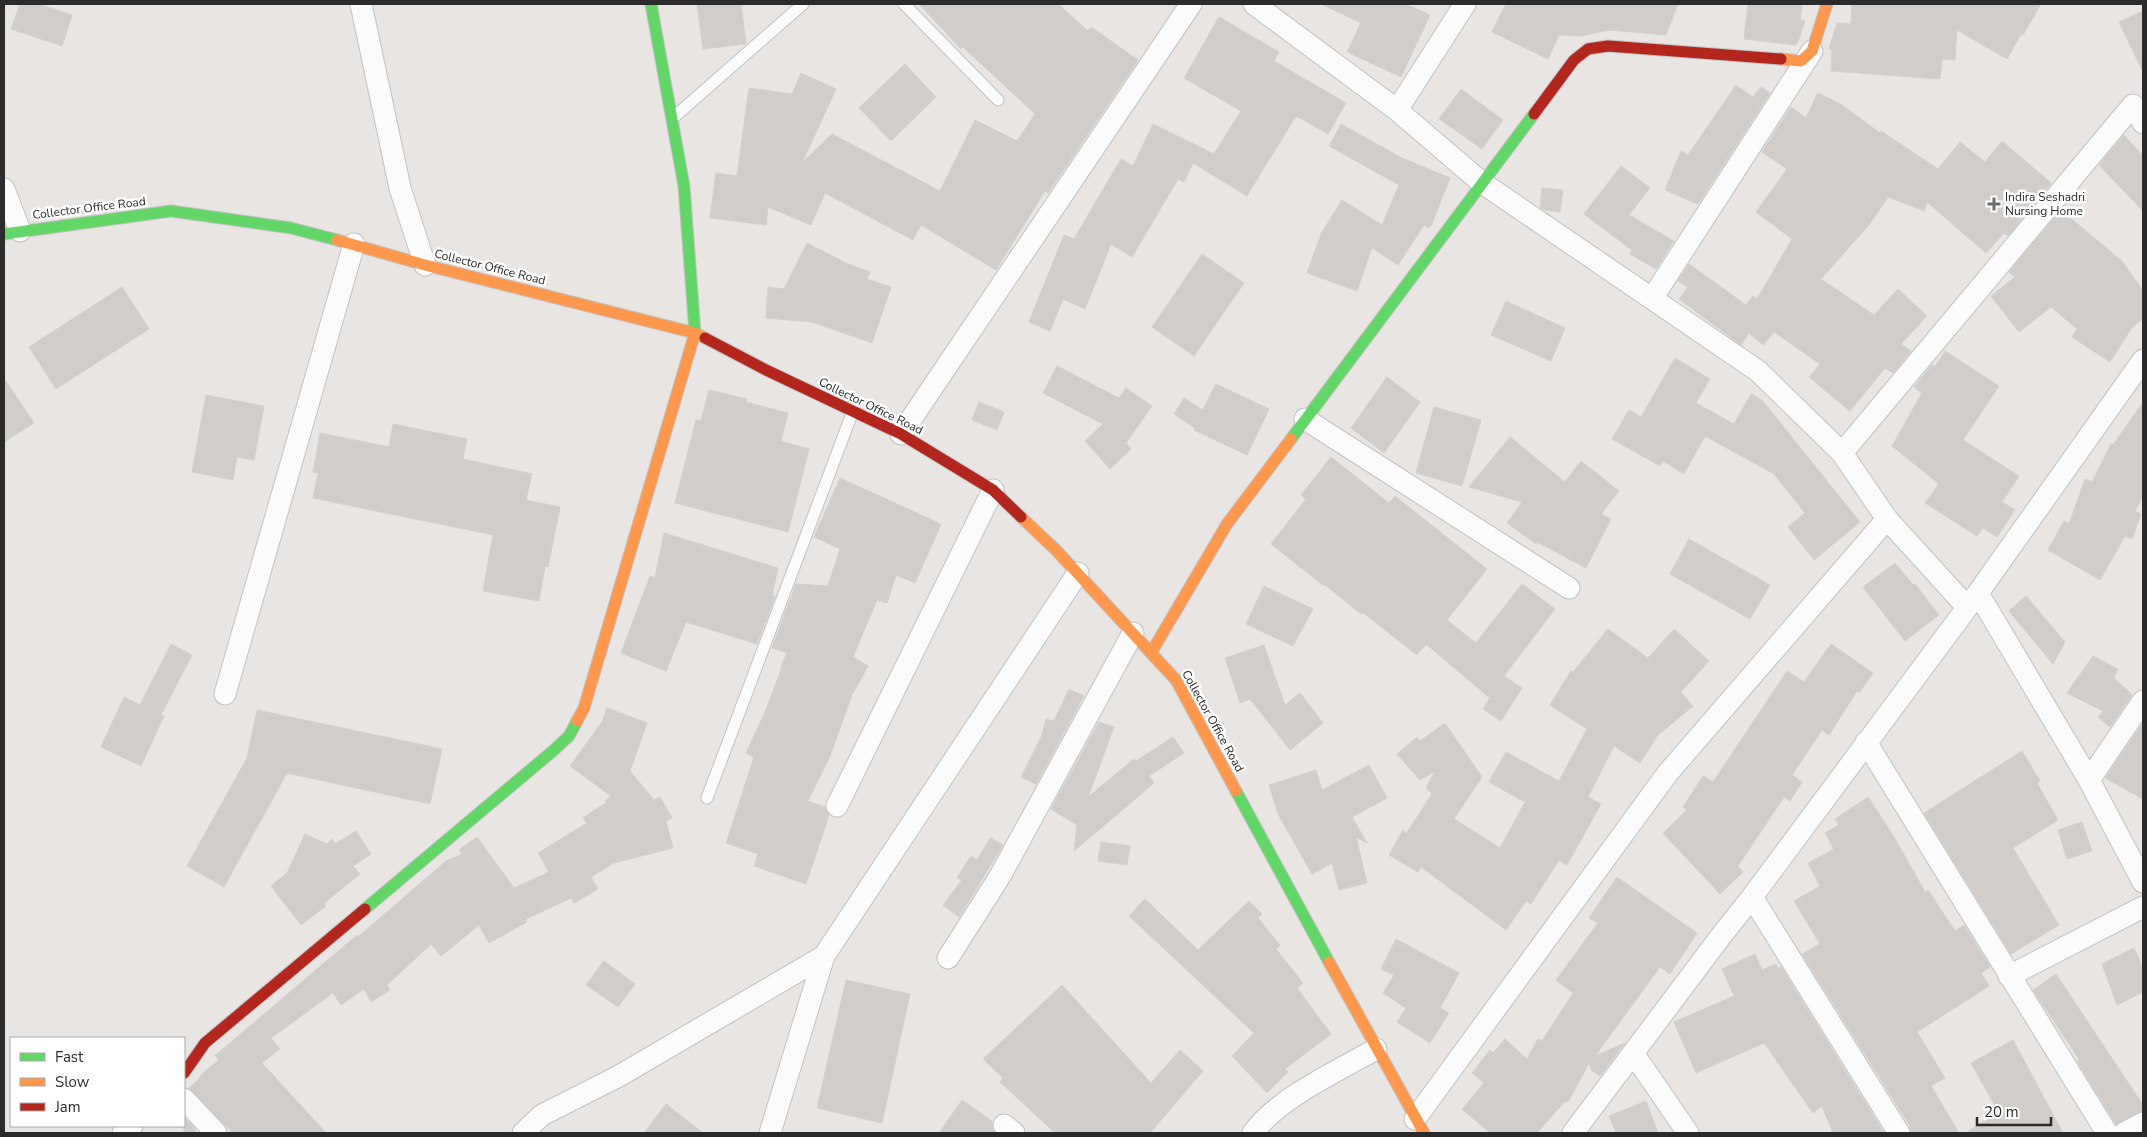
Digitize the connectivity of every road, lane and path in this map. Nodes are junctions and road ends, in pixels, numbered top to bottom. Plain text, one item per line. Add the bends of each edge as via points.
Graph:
1 (361, 4) edge
2 (651, 4) edge
3 (803, 4) edge
4 (904, 4) edge
5 (1191, 4) edge
6 (1254, 4) edge
7 (1465, 4) edge
8 (1827, 4) edge
9 (1812, 51) junction
10 (998, 100) dead end
11 (2140, 109) edge
12 (1398, 110) junction
13 (672, 118) junction
14 (1481, 182) junction
15 (4, 189) edge
16 (12, 233) edge
17 (354, 244) junction
18 (425, 265) junction
19 (1653, 297) junction
20 (695, 333) junction
21 (2143, 360) edge
22 (853, 411) junction
23 (1305, 419) junction
24 (901, 434) junction
25 (1842, 452) junction
26 (993, 490) junction
27 (1887, 519) junction
28 (1078, 573) junction
29 (1569, 588) dead end
30 (1972, 600) junction
31 (1133, 633) junction
32 (1151, 653) junction
33 (225, 694) dead end
34 (2143, 701) edge
35 (1866, 742) junction
36 (2089, 780) junction
37 (707, 798) dead end
38 (837, 806) dead end
39 (2143, 882) edge
40 (1752, 897) junction
41 (2143, 907) edge
42 (824, 956) junction
43 (948, 958) dead end
44 (2009, 976) junction
45 (1376, 1049) junction
46 (1633, 1053) junction
47 (185, 1071) edge
48 (185, 1100) edge
49 (2143, 1123) edge
50 (1420, 1126) edge
51 (216, 1133) edge
52 (523, 1133) edge
53 (770, 1133) edge
54 (1253, 1133) edge
55 (1572, 1133) edge
56 (1688, 1133) edge
57 (1899, 1133) edge
58 (2106, 1133) edge
59 (2124, 1133) edge

1 - 18 street via 400,188
2 - 13 street
3 - 13 lane
4 - 10 lane
5 - 24 street
6 - 12 street
7 - 12 street
8 - 9 street
9 - 14 street via 1801,61 1608,46 1588,49 1574,60
9 - 19 street
11 - 25 street
12 - 14 street
13 - 20 street via 684,186
14 - 19 street
14 - 23 street
15 - 16 street
16 - 17 street, Collector Office Road via 171,211 291,228
17 - 18 street, Collector Office Road
17 - 33 street
18 - 20 street, Collector Office Road
19 - 25 street via 1758,371
20 - 22 street, Collector Office Road
20 - 47 street via 584,708 569,736 205,1043
21 - 30 street
22 - 24 street, Collector Office Road
22 - 37 lane
23 - 29 street
23 - 32 street via 1227,524
24 - 26 street, Collector Office Road
25 - 27 street
26 - 28 street, Collector Office Road
26 - 38 street
27 - 30 street
27 - 50 street via 1667,774
28 - 31 street, Collector Office Road
28 - 42 street
30 - 35 street
30 - 36 street
31 - 32 street, Collector Office Road
31 - 43 street via 1000,876
32 - 45 street, Collector Office Road via 1176,680
34 - 36 street
35 - 40 street
35 - 44 street
36 - 39 street
40 - 46 street
40 - 57 street
41 - 44 street
42 - 52 street via 619,1076 542,1115
42 - 53 street
44 - 58 street
45 - 50 street, Collector Office Road
45 - 54 street via 1291,1098 1272,1112
46 - 55 street
46 - 56 street
48 - 51 street
49 - 59 street

